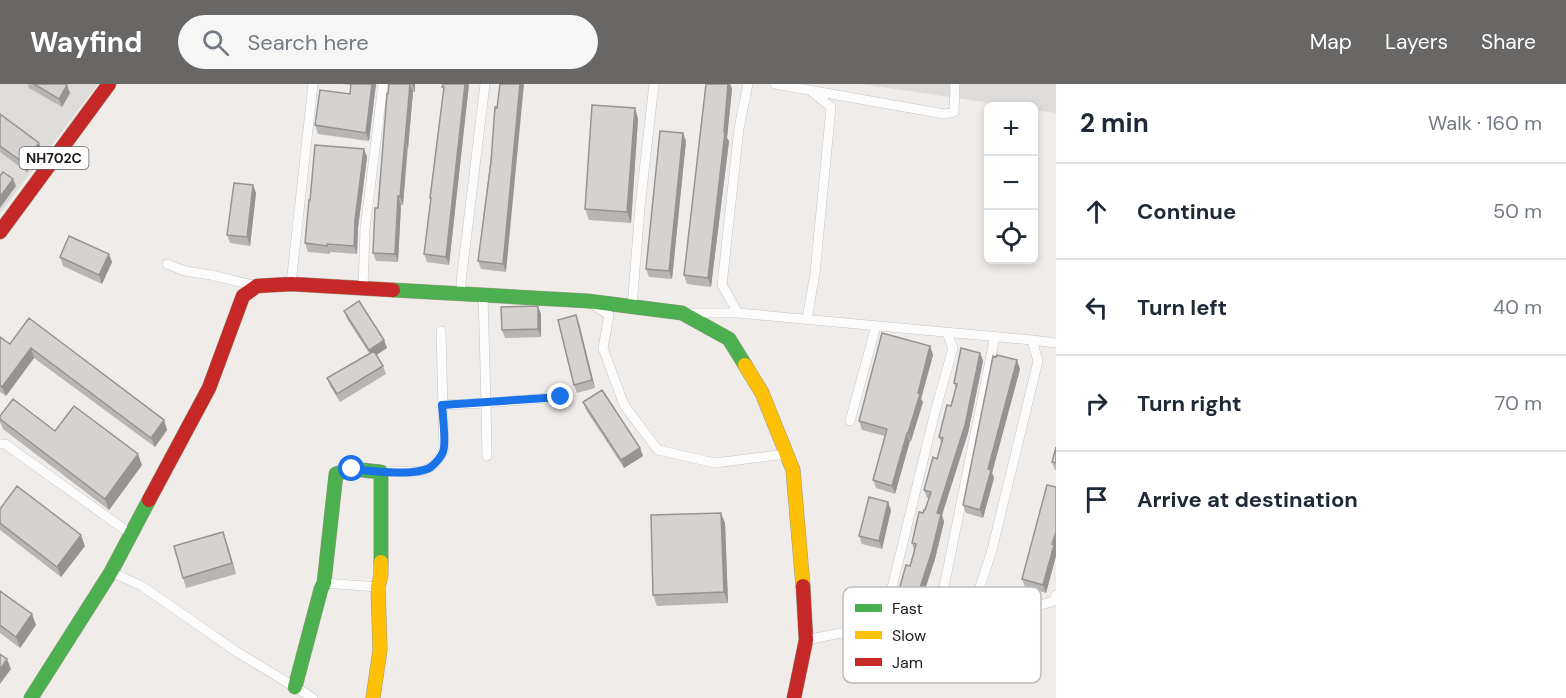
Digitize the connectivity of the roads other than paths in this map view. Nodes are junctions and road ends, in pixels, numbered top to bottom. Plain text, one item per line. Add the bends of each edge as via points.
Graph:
1 (109, 84) edge
2 (313, 84) edge
3 (383, 84) edge
4 (485, 84) edge
5 (654, 84) edge
6 (748, 84) edge
7 (775, 84) edge
8 (955, 84) edge
9 (812, 91) junction
10 (0, 232) edge
11 (167, 264) dead end
12 (291, 284) junction
13 (256, 286) junction
14 (363, 288) junction
15 (461, 294) junction
16 (483, 295) junction
17 (588, 301) junction
18 (632, 307) junction
19 (682, 313) junction
20 (738, 313) junction
21 (807, 319) junction
22 (876, 326) junction
23 (441, 331) dead end
24 (948, 333) junction
25 (995, 336) junction
26 (1032, 340) junction
27 (1056, 344) edge
28 (561, 397) dead end
29 (486, 403) junction
30 (442, 405) junction
31 (850, 421) dead end
32 (0, 444) edge
33 (786, 454) junction
34 (487, 456) dead end
35 (381, 472) junction
36 (131, 534) junction
37 (111, 572) junction
38 (324, 583) junction
39 (378, 587) junction
40 (892, 587) edge
41 (944, 587) edge
42 (980, 587) edge
43 (1056, 596) edge
44 (1041, 605) edge
45 (843, 633) edge
46 (806, 640) junction
47 (295, 687) junction
48 (31, 698) edge
49 (313, 698) edge
50 (373, 698) edge
51 (794, 698) edge

1 - 10 main road, NH702C
2 - 12 street
3 - 14 street
4 - 15 street
5 - 18 street
6 - 20 street via 739,128 722,285
7 - 9 street
8 - 9 street via 954,112 944,114
9 - 21 street via 831,106
11 - 13 street
12 - 13 main road
12 - 14 main road
13 - 36 main road via 243,296 209,388
14 - 15 main road
15 - 16 main road
16 - 17 main road
16 - 29 street
17 - 18 main road
17 - 33 street via 609,315 603,348 624,405 658,450 715,463
18 - 19 main road
19 - 20 street
19 - 33 main road via 729,339 762,393
20 - 21 street
21 - 22 street
22 - 24 street
22 - 31 street
23 - 30 street
24 - 25 street
24 - 40 street via 953,348
25 - 26 street
25 - 41 street
26 - 27 street
26 - 42 street via 1038,361
28 - 29 street
29 - 30 street
29 - 34 street
30 - 35 street via 444,451 433,466 422,471
32 - 36 street
33 - 46 main road via 793,471
35 - 38 main road via 352,469 336,474
35 - 39 main road
36 - 37 main road
37 - 47 street via 142,586
37 - 48 main road
38 - 39 street
38 - 47 main road
39 - 50 main road via 380,650
43 - 44 street via 1054,601
45 - 46 street
46 - 51 main road
47 - 49 street

